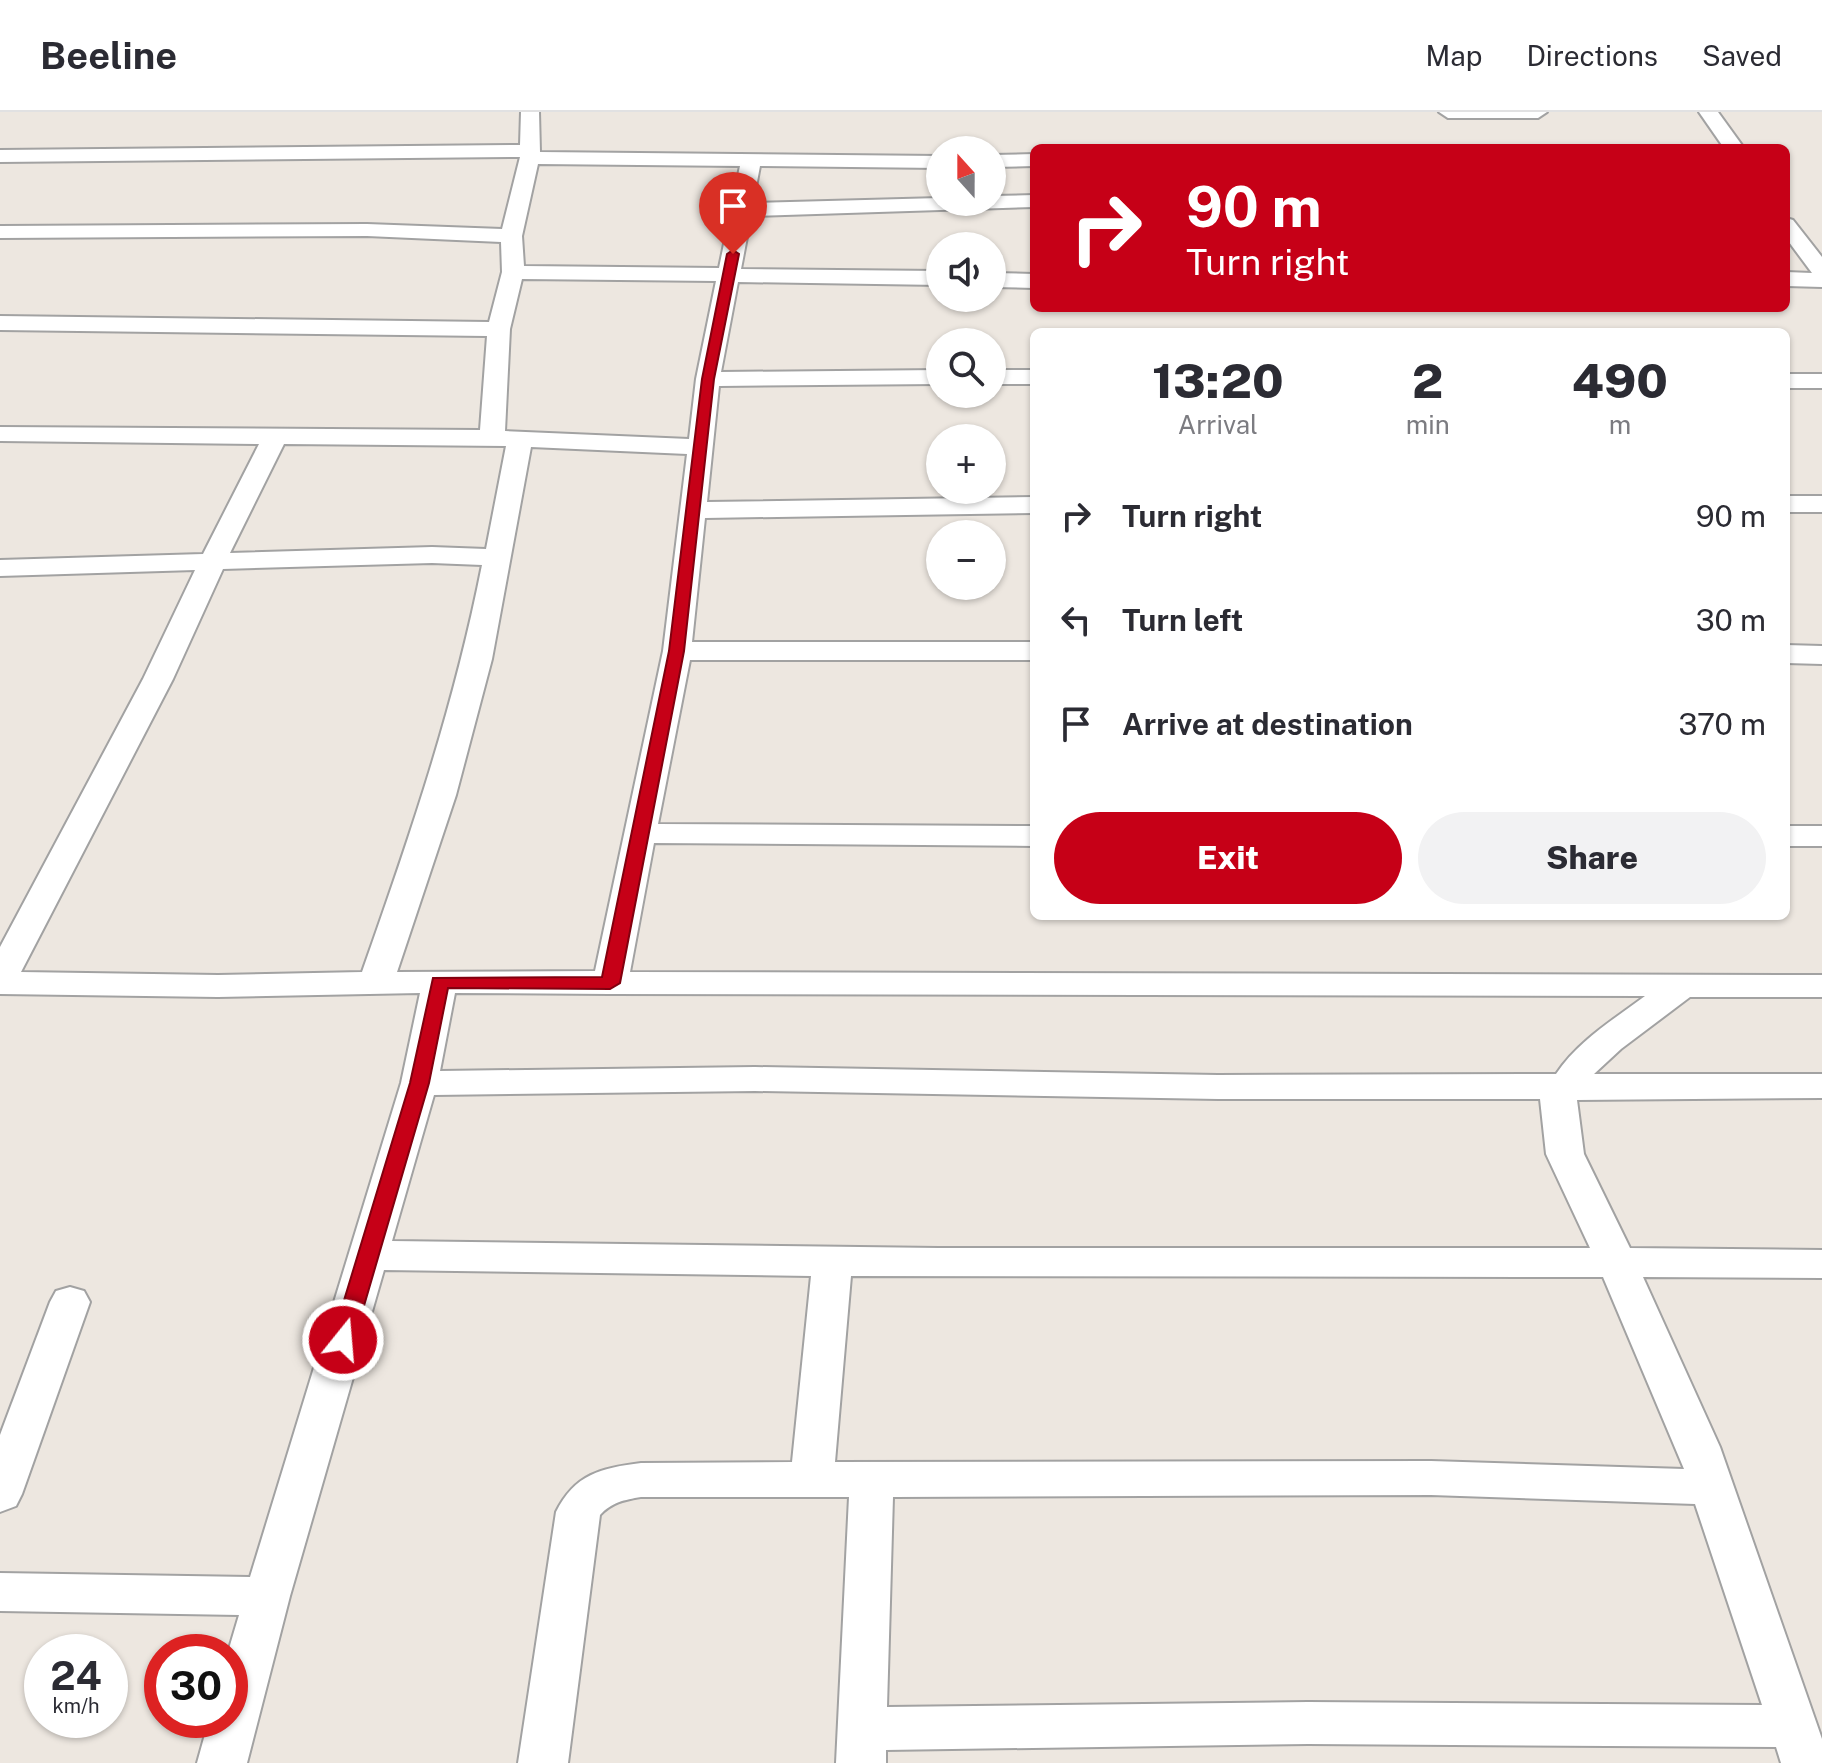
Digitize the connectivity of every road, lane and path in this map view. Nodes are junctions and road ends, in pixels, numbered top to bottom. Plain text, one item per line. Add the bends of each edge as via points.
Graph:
1 (530, 112) edge
2 (1448, 112) edge
3 (1538, 112) edge
4 (1708, 112) edge
5 (1731, 144) edge
6 (529, 154) junction
7 (0, 156) edge
8 (1030, 160) edge
9 (751, 161) junction
10 (1006, 161) edge
11 (926, 162) edge
12 (1030, 201) edge
13 (741, 210) junction
14 (1790, 229) edge
15 (0, 232) edge
16 (511, 236) junction
17 (513, 272) junction
18 (1822, 272) edge
19 (729, 276) junction
20 (926, 278) edge
21 (1790, 279) edge
22 (1006, 280) edge
23 (1822, 280) edge
24 (1030, 281) edge
25 (0, 323) edge
26 (499, 329) junction
27 (926, 377) edge
28 (1006, 377) edge
29 (1030, 377) edge
30 (708, 379) junction
31 (1790, 381) edge
32 (1822, 381) edge
33 (0, 434) edge
34 (275, 437) junction
35 (506, 439) junction
36 (700, 447) junction
37 (1790, 504) edge
38 (1822, 504) edge
39 (1030, 505) edge
40 (691, 510) junction
41 (496, 558) junction
42 (212, 563) junction
43 (0, 568) edge
44 (677, 651) junction
45 (1030, 651) edge
46 (1790, 654) edge
47 (1822, 655) edge
48 (640, 833) junction
49 (1030, 836) edge
50 (1790, 836) edge
51 (1822, 836) edge
52 (0, 981) edge
53 (440, 982) junction
54 (376, 983) junction
55 (610, 983) junction
56 (1683, 985) junction
57 (1822, 986) edge
58 (419, 1083) junction
59 (1567, 1086) junction
60 (1822, 1086) edge
61 (368, 1255) junction
62 (832, 1261) junction
63 (1616, 1261) junction
64 (1822, 1264) edge
65 (70, 1302) dead end
66 (812, 1481) junction
67 (872, 1481) junction
68 (1711, 1487) junction
69 (0, 1494) edge
70 (0, 1592) edge
71 (267, 1596) junction
72 (1800, 1745) edge
73 (862, 1746) edge
74 (222, 1763) edge
75 (543, 1763) edge

1 - 6 street
2 - 3 street
4 - 5 street
6 - 7 street
6 - 9 street
6 - 16 street
8 - 10 street
9 - 11 street
9 - 13 street
12 - 13 street
13 - 19 street
14 - 18 street
15 - 16 street via 367,230
16 - 17 street
17 - 19 street
17 - 26 street
19 - 20 street
19 - 30 street
21 - 23 street
22 - 24 street
25 - 26 street
26 - 35 street
27 - 30 street
28 - 29 street
30 - 36 street
31 - 32 street
33 - 34 street
34 - 35 street
34 - 42 street
35 - 36 street
35 - 41 street
36 - 40 street
37 - 38 street
39 - 40 street
40 - 44 street
41 - 42 street via 432,555
41 - 54 street via 474,674 440,795
42 - 43 street
42 - 52 street via 158,679
44 - 45 street
44 - 48 street
46 - 47 street
48 - 49 street
48 - 55 street
50 - 51 street
52 - 54 street
53 - 54 street
53 - 55 street
53 - 58 street
55 - 56 street
56 - 57 street
56 - 59 street via 1608,1041
58 - 59 street via 755,1079 1218,1087
58 - 61 street
59 - 60 street
59 - 63 street via 1558,1100 1565,1154
61 - 62 street
61 - 71 street
62 - 63 street
62 - 66 street
63 - 64 street
63 - 68 street
65 - 69 street
66 - 67 street
66 - 75 street via 641,1480 602,1486 586,1497 578,1512
67 - 68 street via 1431,1478
67 - 73 street
68 - 72 street
70 - 71 street
71 - 74 street
72 - 73 street via 1308,1723

